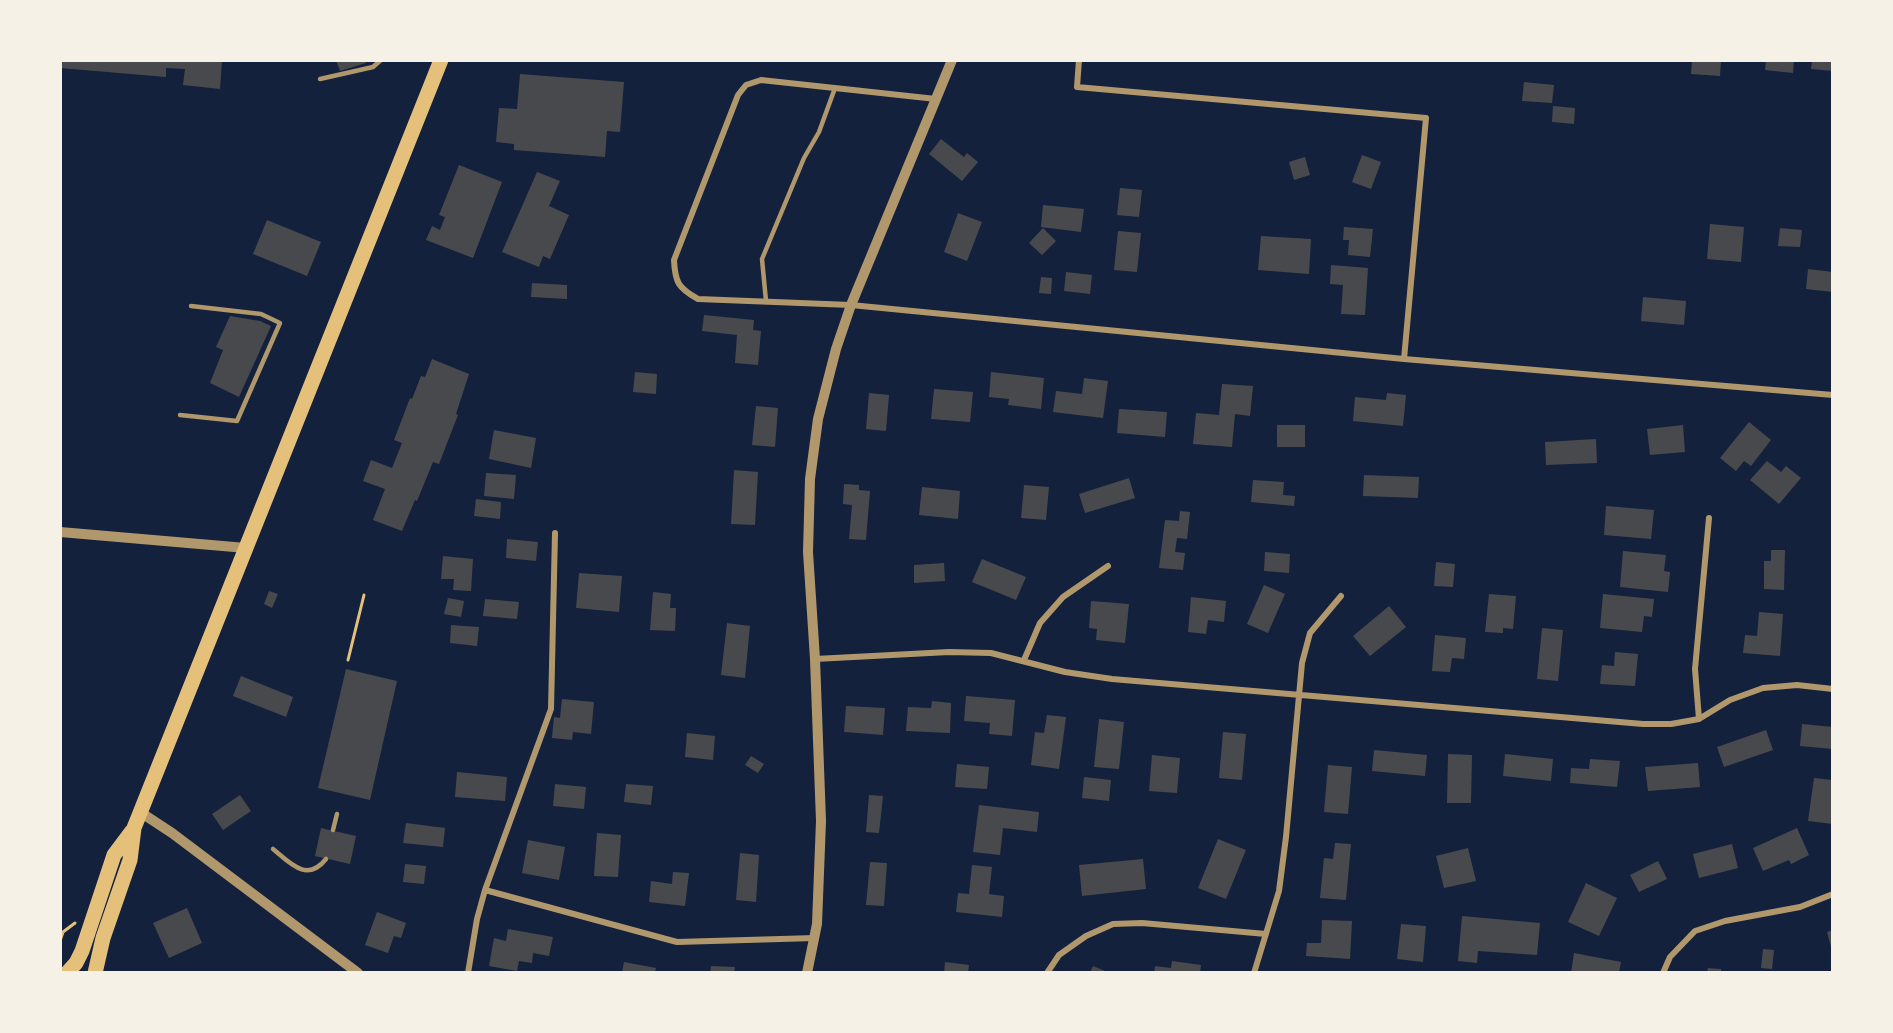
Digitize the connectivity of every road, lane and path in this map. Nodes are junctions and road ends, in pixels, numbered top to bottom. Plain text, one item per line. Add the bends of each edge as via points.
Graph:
1 (381, 60) edge
2 (441, 60) edge
3 (952, 60) edge
4 (1079, 60) edge
5 (320, 80) dead end
6 (835, 88) junction
7 (936, 99) junction
8 (766, 301) junction
9 (851, 305) junction
10 (191, 306) dead end
11 (1404, 359) junction
12 (1833, 395) edge
13 (180, 415) dead end
14 (1709, 518) dead end
15 (60, 532) edge
16 (555, 533) dead end
17 (246, 548) junction
18 (1108, 566) dead end
19 (364, 595) dead end
20 (1341, 596) dead end
21 (815, 659) junction
22 (348, 660) dead end
23 (1024, 660) junction
24 (1833, 689) edge
25 (1299, 696) junction
26 (1699, 718) junction
27 (140, 812) junction
28 (337, 813) dead end
29 (134, 828) junction
30 (333, 830) dead end
31 (273, 849) dead end
32 (326, 859) dead end
33 (485, 890) junction
34 (1833, 894) edge
35 (73, 924) dead end
36 (1266, 934) junction
37 (815, 938) junction
38 (60, 941) edge
39 (67, 973) edge
40 (95, 973) edge
41 (358, 973) edge
42 (468, 973) edge
43 (807, 973) edge
44 (1047, 973) edge
45 (1254, 973) edge
46 (1663, 973) edge

1 - 5 lane via 373,67
2 - 17 main road
3 - 7 street
4 - 11 street via 1077,87 1426,118
6 - 7 street
6 - 8 lane via 762,259
6 - 8 street via 761,80 746,85 738,95 674,260 674,278 683,291 698,298
7 - 9 street
8 - 9 street
9 - 11 street
9 - 21 street via 818,419 810,479 808,552
10 - 13 lane via 261,314 280,323 237,421
11 - 12 street
14 - 26 street via 1695,669
15 - 17 street
16 - 33 street via 551,709
17 - 27 main road
18 - 23 street via 1063,597 1040,623
19 - 22 path
20 - 25 street via 1310,633
21 - 23 street via 949,652 991,653
21 - 37 street via 821,821
23 - 25 street via 1065,672 1112,679
24 - 26 street via 1797,685 1763,688 1730,700
25 - 26 street via 1643,724
25 - 36 street via 1287,837 1279,891
27 - 29 main road
27 - 41 street
28 - 30 lane
29 - 39 main road via 114,855 82,951
29 - 40 main road via 130,861
31 - 32 lane via 297,869 307,871
33 - 37 street via 677,942
33 - 42 street
34 - 46 street via 1800,907 1725,921 1695,931 1670,957
35 - 38 path via 63,932
36 - 44 street via 1113,924 1086,936 1059,955
36 - 45 street
37 - 43 street

